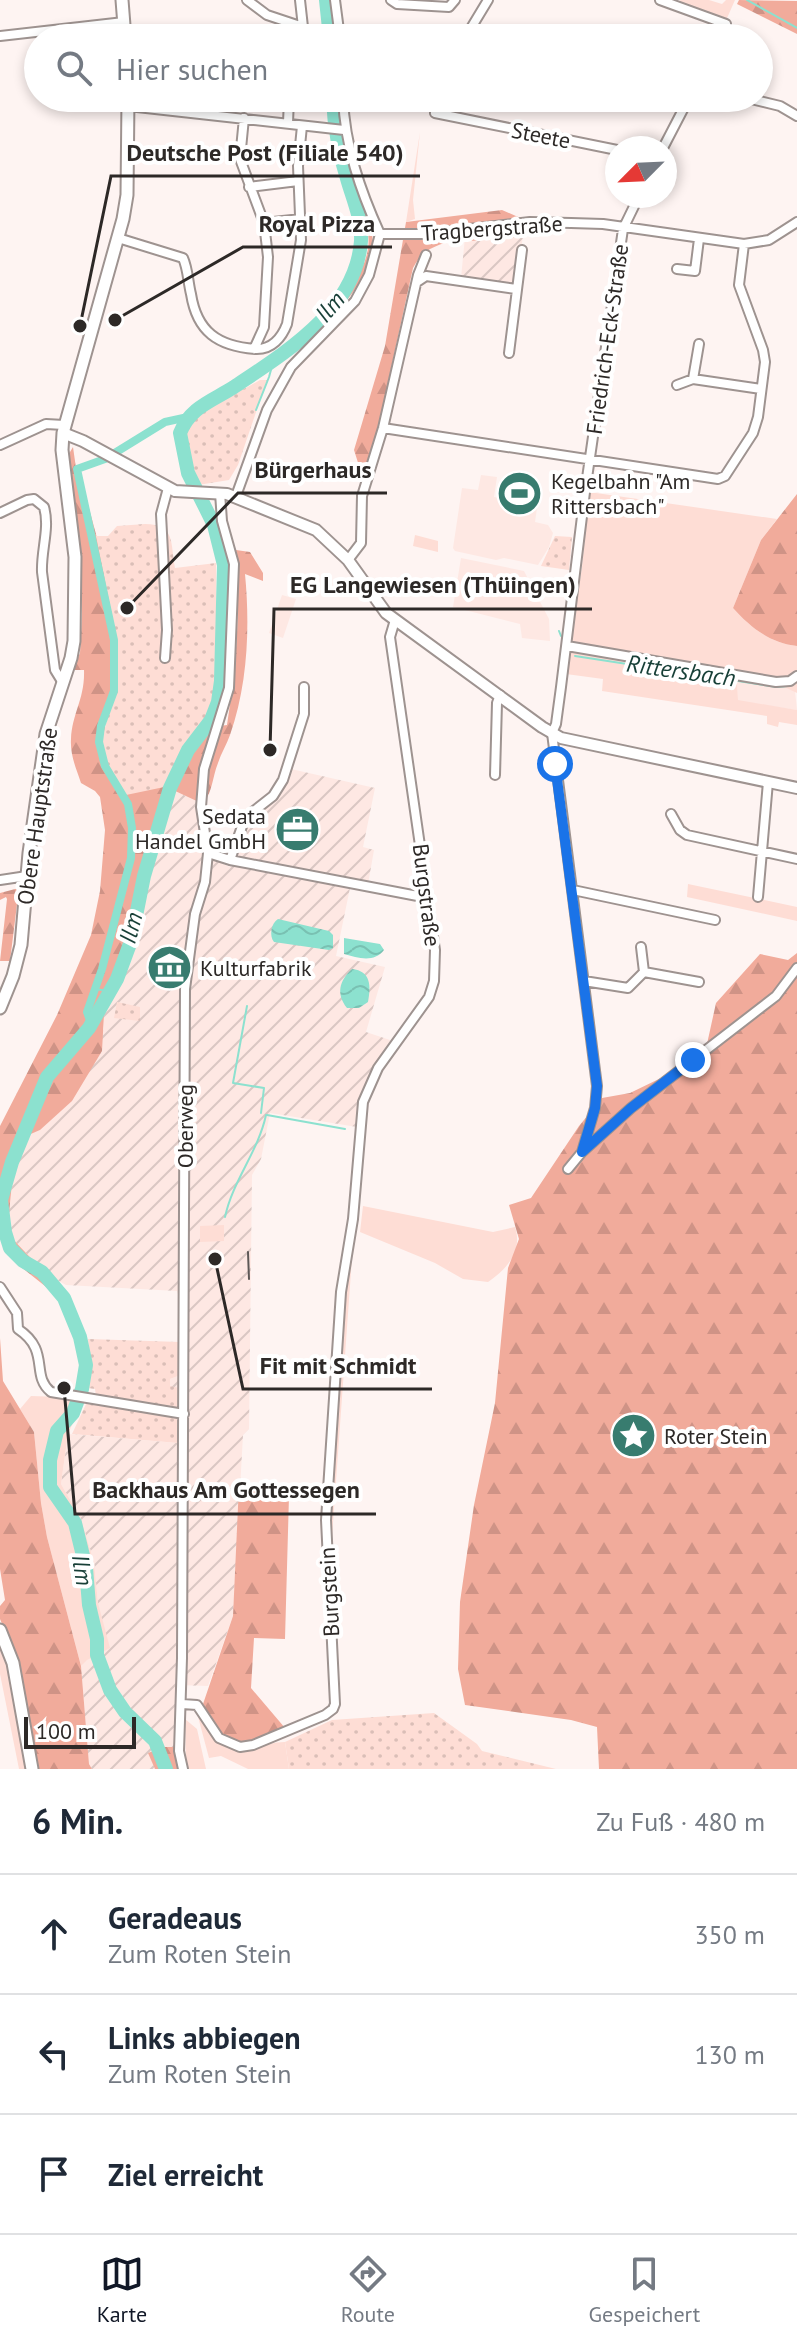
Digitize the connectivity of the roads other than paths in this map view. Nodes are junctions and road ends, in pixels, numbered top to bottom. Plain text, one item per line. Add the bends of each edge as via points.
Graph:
1 (122, 0) edge
2 (247, 0) edge
3 (300, 0) edge
4 (335, 0) edge
5 (391, 0) edge
6 (455, 0) edge
7 (488, 0) edge
8 (660, 0) edge
9 (118, 23) joint
10 (104, 24) edge
11 (294, 24) edge
12 (303, 24) edge
13 (338, 24) edge
14 (473, 24) edge
15 (726, 24) edge
16 (24, 32) edge
17 (0, 36) edge
18 (773, 104) edge
19 (128, 112) edge
20 (200, 112) edge
21 (288, 112) edge
22 (343, 112) edge
23 (435, 112) edge
24 (682, 112) edge
25 (797, 116) edge
26 (244, 118) junction
27 (288, 123) junction
28 (302, 126) junction
29 (342, 130) junction
30 (669, 136) edge
31 (605, 148) edge
32 (298, 181) junction
33 (249, 187) junction
34 (633, 208) edge
35 (301, 219) junction
36 (797, 222) edge
37 (264, 223) junction
38 (623, 229) junction
39 (380, 234) junction
40 (118, 238) junction
41 (699, 239) junction
42 (744, 244) junction
43 (522, 250) dead end
44 (426, 255) dead end
45 (677, 269) dead end
46 (416, 283) junction
47 (516, 289) junction
48 (699, 344) dead end
49 (254, 349) junction
50 (509, 353) dead end
51 (693, 379) junction
52 (677, 385) dead end
53 (761, 389) junction
54 (383, 428) junction
55 (63, 429) junction
56 (0, 445) edge
57 (590, 459) junction
58 (168, 488) junction
59 (220, 493) junction
60 (236, 496) junction
61 (0, 513) edge
62 (348, 560) junction
63 (395, 620) junction
64 (567, 646) junction
65 (165, 658) dead end
66 (797, 676) edge
67 (63, 683) junction
68 (304, 687) dead end
69 (500, 695) junction
70 (552, 733) junction
71 (495, 775) dead end
72 (768, 782) junction
73 (797, 788) edge
74 (671, 814) dead end
75 (761, 851) junction
76 (208, 853) junction
77 (797, 859) edge
78 (230, 860) junction
79 (27, 876) junction
80 (0, 880) edge
81 (573, 890) junction
82 (758, 897) dead end
83 (428, 898) junction
84 (715, 920) dead end
85 (641, 947) dead end
86 (797, 968) edge
87 (644, 972) junction
88 (584, 981) junction
89 (699, 982) dead end
90 (0, 1008) edge
91 (357, 1152) joint
92 (582, 1152) junction
93 (568, 1169) dead end
94 (0, 1287) edge
95 (184, 1414) junction
96 (0, 1630) edge
97 (182, 1704) junction
98 (32, 1769) edge
99 (183, 1769) edge

1 - 9 main road
2 - 11 street via 267,15
3 - 12 street
4 - 13 street
5 - 6 street via 441,9
7 - 14 street
8 - 15 street
9 - 10 street
16 - 17 street
18 - 25 street
19 - 40 main road, Obere Hauptstraße via 127,195
20 - 26 street
21 - 27 street
22 - 29 street
23 - 31 street, Steete
24 - 30 street
26 - 27 street
26 - 33 street via 239,153
27 - 28 street
28 - 29 street
28 - 32 street
29 - 39 street
32 - 33 street
32 - 35 street
33 - 37 street
34 - 38 street, Friedrich-Eck-Straße
35 - 37 street
35 - 49 street via 287,324 272,344
36 - 42 street, Tragbergstraße via 778,236
37 - 49 street via 266,306
38 - 39 street, Tragbergstraße via 530,222
38 - 41 street, Tragbergstraße
38 - 57 street, Friedrich-Eck-Straße
39 - 60 street via 369,275 355,301 291,367 267,410
40 - 49 street via 183,258 192,303 207,334
40 - 55 main road, Obere Hauptstraße
41 - 42 street, Tragbergstraße
41 - 45 street via 695,271
42 - 53 street via 739,285 763,350
43 - 47 street
44 - 46 street
46 - 47 street via 426,276
46 - 54 street
47 - 50 street
48 - 51 street
51 - 52 street
51 - 53 street
53 - 57 street via 753,433 718,479
54 - 57 street
54 - 62 street via 362,496 361,543
55 - 56 street via 46,424
55 - 58 street
55 - 67 main road, Obere Hauptstraße via 76,616
57 - 64 street, Friedrich-Eck-Straße
58 - 59 street
58 - 65 street via 161,514
59 - 60 street
59 - 76 street, Oberweg via 234,564 234,610 229,688 201,789
60 - 62 street via 316,530
61 - 67 street via 34,499 44,507 42,572 55,670
62 - 63 street
63 - 69 street
63 - 83 street, Burgstraße via 390,637
64 - 66 street via 776,682
64 - 70 street, Friedrich-Eck-Straße
67 - 79 main road, Obere Hauptstraße via 46,734
68 - 78 street via 304,714 283,780 273,796 245,818
69 - 70 street
69 - 71 street
70 - 72 street
70 - 81 street, Friedrich-Eck-Straße
72 - 73 street
72 - 75 street
74 - 75 street via 687,835
75 - 77 street
75 - 82 street
76 - 78 street
76 - 95 street, Oberweg via 185,989
78 - 83 street
79 - 80 street
79 - 90 main road, Obere Hauptstraße via 18,960
81 - 84 street
81 - 88 street, Friedrich-Eck-Straße
83 - 91 street, Burgstraße via 435,950 432,989 366,1089
85 - 87 street
86 - 92 street via 776,996
87 - 88 street via 628,988
87 - 89 street
88 - 92 street, Friedrich-Eck-Straße via 597,1097
91 - 97 street, Burgstein via 341,1292 326,1520 335,1704 325,1715 240,1747 219,1738 197,1705
92 - 93 street
94 - 95 street via 17,1313 18,1329 35,1343 46,1389
95 - 97 street, Oberweg
96 - 98 main road via 15,1672
97 - 99 street, Oberweg

